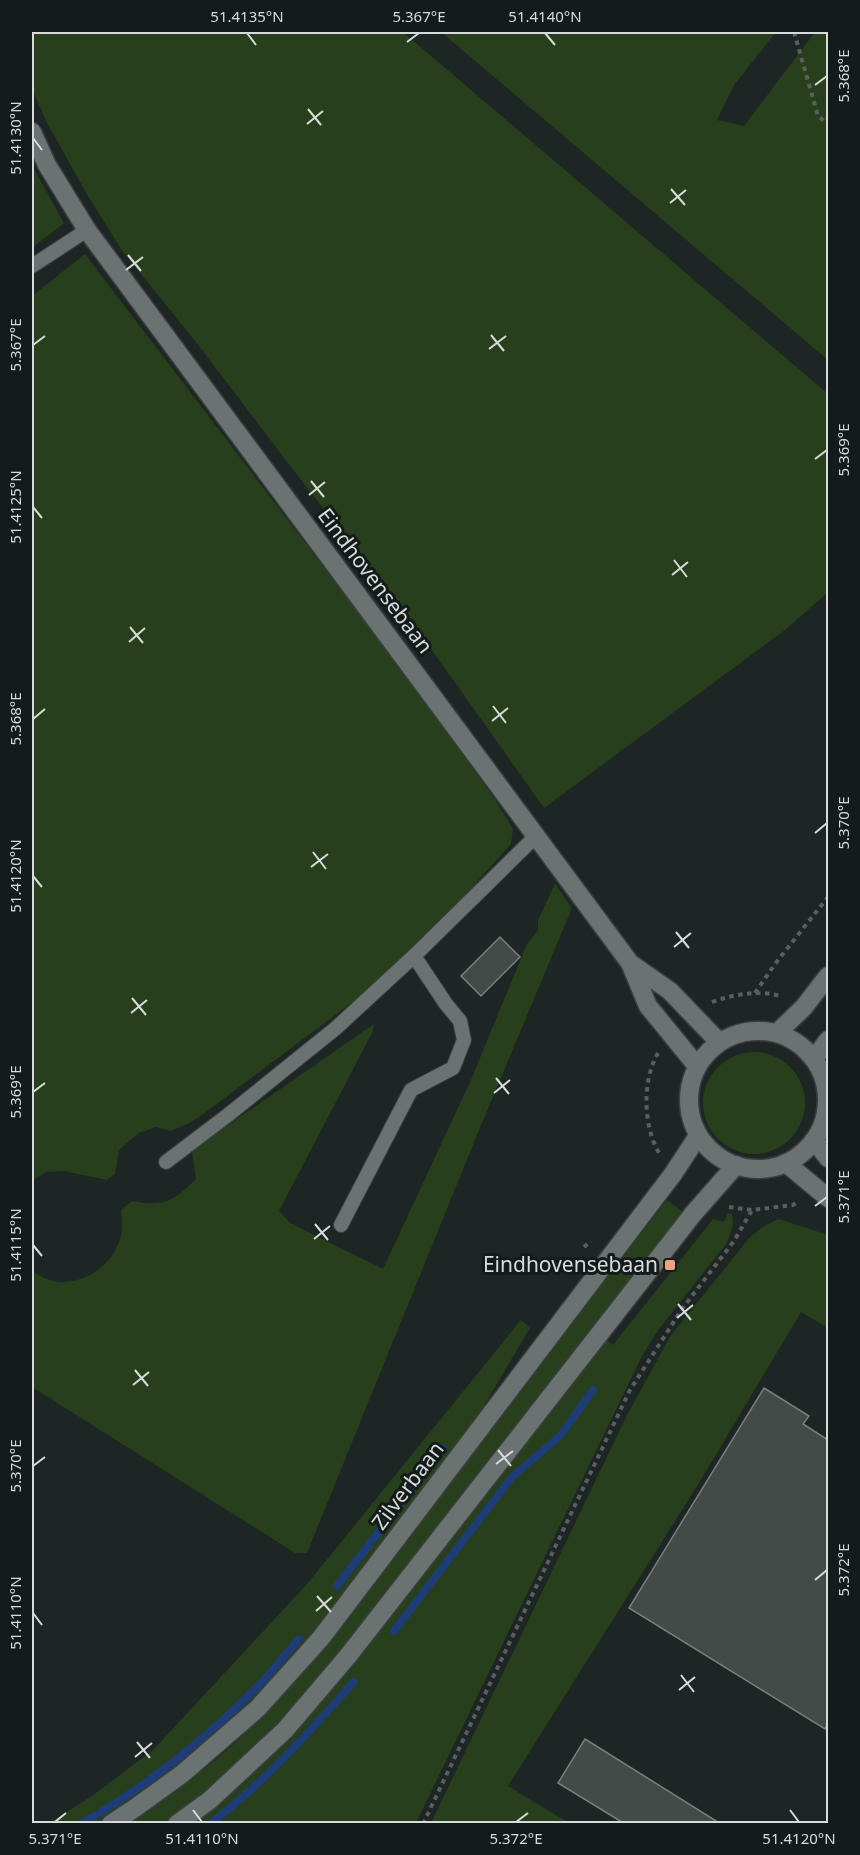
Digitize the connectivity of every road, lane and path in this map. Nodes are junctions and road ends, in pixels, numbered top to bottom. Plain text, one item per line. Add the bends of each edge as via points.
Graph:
1 (794, 32) edge
2 (828, 124) edge
3 (32, 132) edge
4 (87, 230) junction
5 (32, 266) edge
6 (536, 836) junction
7 (828, 897) edge
8 (414, 956) junction
9 (630, 963) junction
10 (828, 976) edge
11 (755, 993) junction
12 (804, 1007) junction
13 (692, 1012) junction
14 (777, 1033) junction
15 (828, 1040) edge
16 (719, 1042) junction
17 (814, 1059) junction
18 (697, 1066) junction
19 (698, 1136) junction
20 (814, 1140) junction
21 (828, 1158) edge
22 (166, 1162) dead end
23 (786, 1163) junction
24 (736, 1165) junction
25 (828, 1198) edge
26 (752, 1210) dead end
27 (341, 1225) dead end
28 (111, 1824) edge
29 (177, 1824) edge
30 (423, 1824) edge

1 - 2 path via 818,117
3 - 4 main road, Eindhovensebaan via 47,165
4 - 5 lane
4 - 6 main road, Eindhovensebaan
6 - 8 lane
6 - 9 main road, Eindhovensebaan
7 - 11 path
8 - 22 lane via 336,1028
8 - 27 lane via 460,1021 464,1040 453,1068 411,1090
9 - 13 main road, Eindhovensebaan
9 - 18 main road, Eindhovensebaan via 648,1006
10 - 12 main road
11 - 12 path via 779,995
11 - 13 path via 722,998
12 - 14 main road
13 - 16 main road, Eindhovensebaan
14 - 16 main road via 747,1031
14 - 17 main road via 798,1043
15 - 17 main road
16 - 18 main road
17 - 20 main road via 824,1078 827,1100 824,1121
18 - 19 main road via 689,1089 689,1113
19 - 24 main road via 715,1154
19 - 28 main road, Zilverbaan via 321,1638 258,1708 182,1774
20 - 21 main road
20 - 23 main road
23 - 24 main road via 761,1169
23 - 25 main road
24 - 29 main road via 693,1214 327,1681 285,1730 210,1800
26 - 30 path via 630,1390

